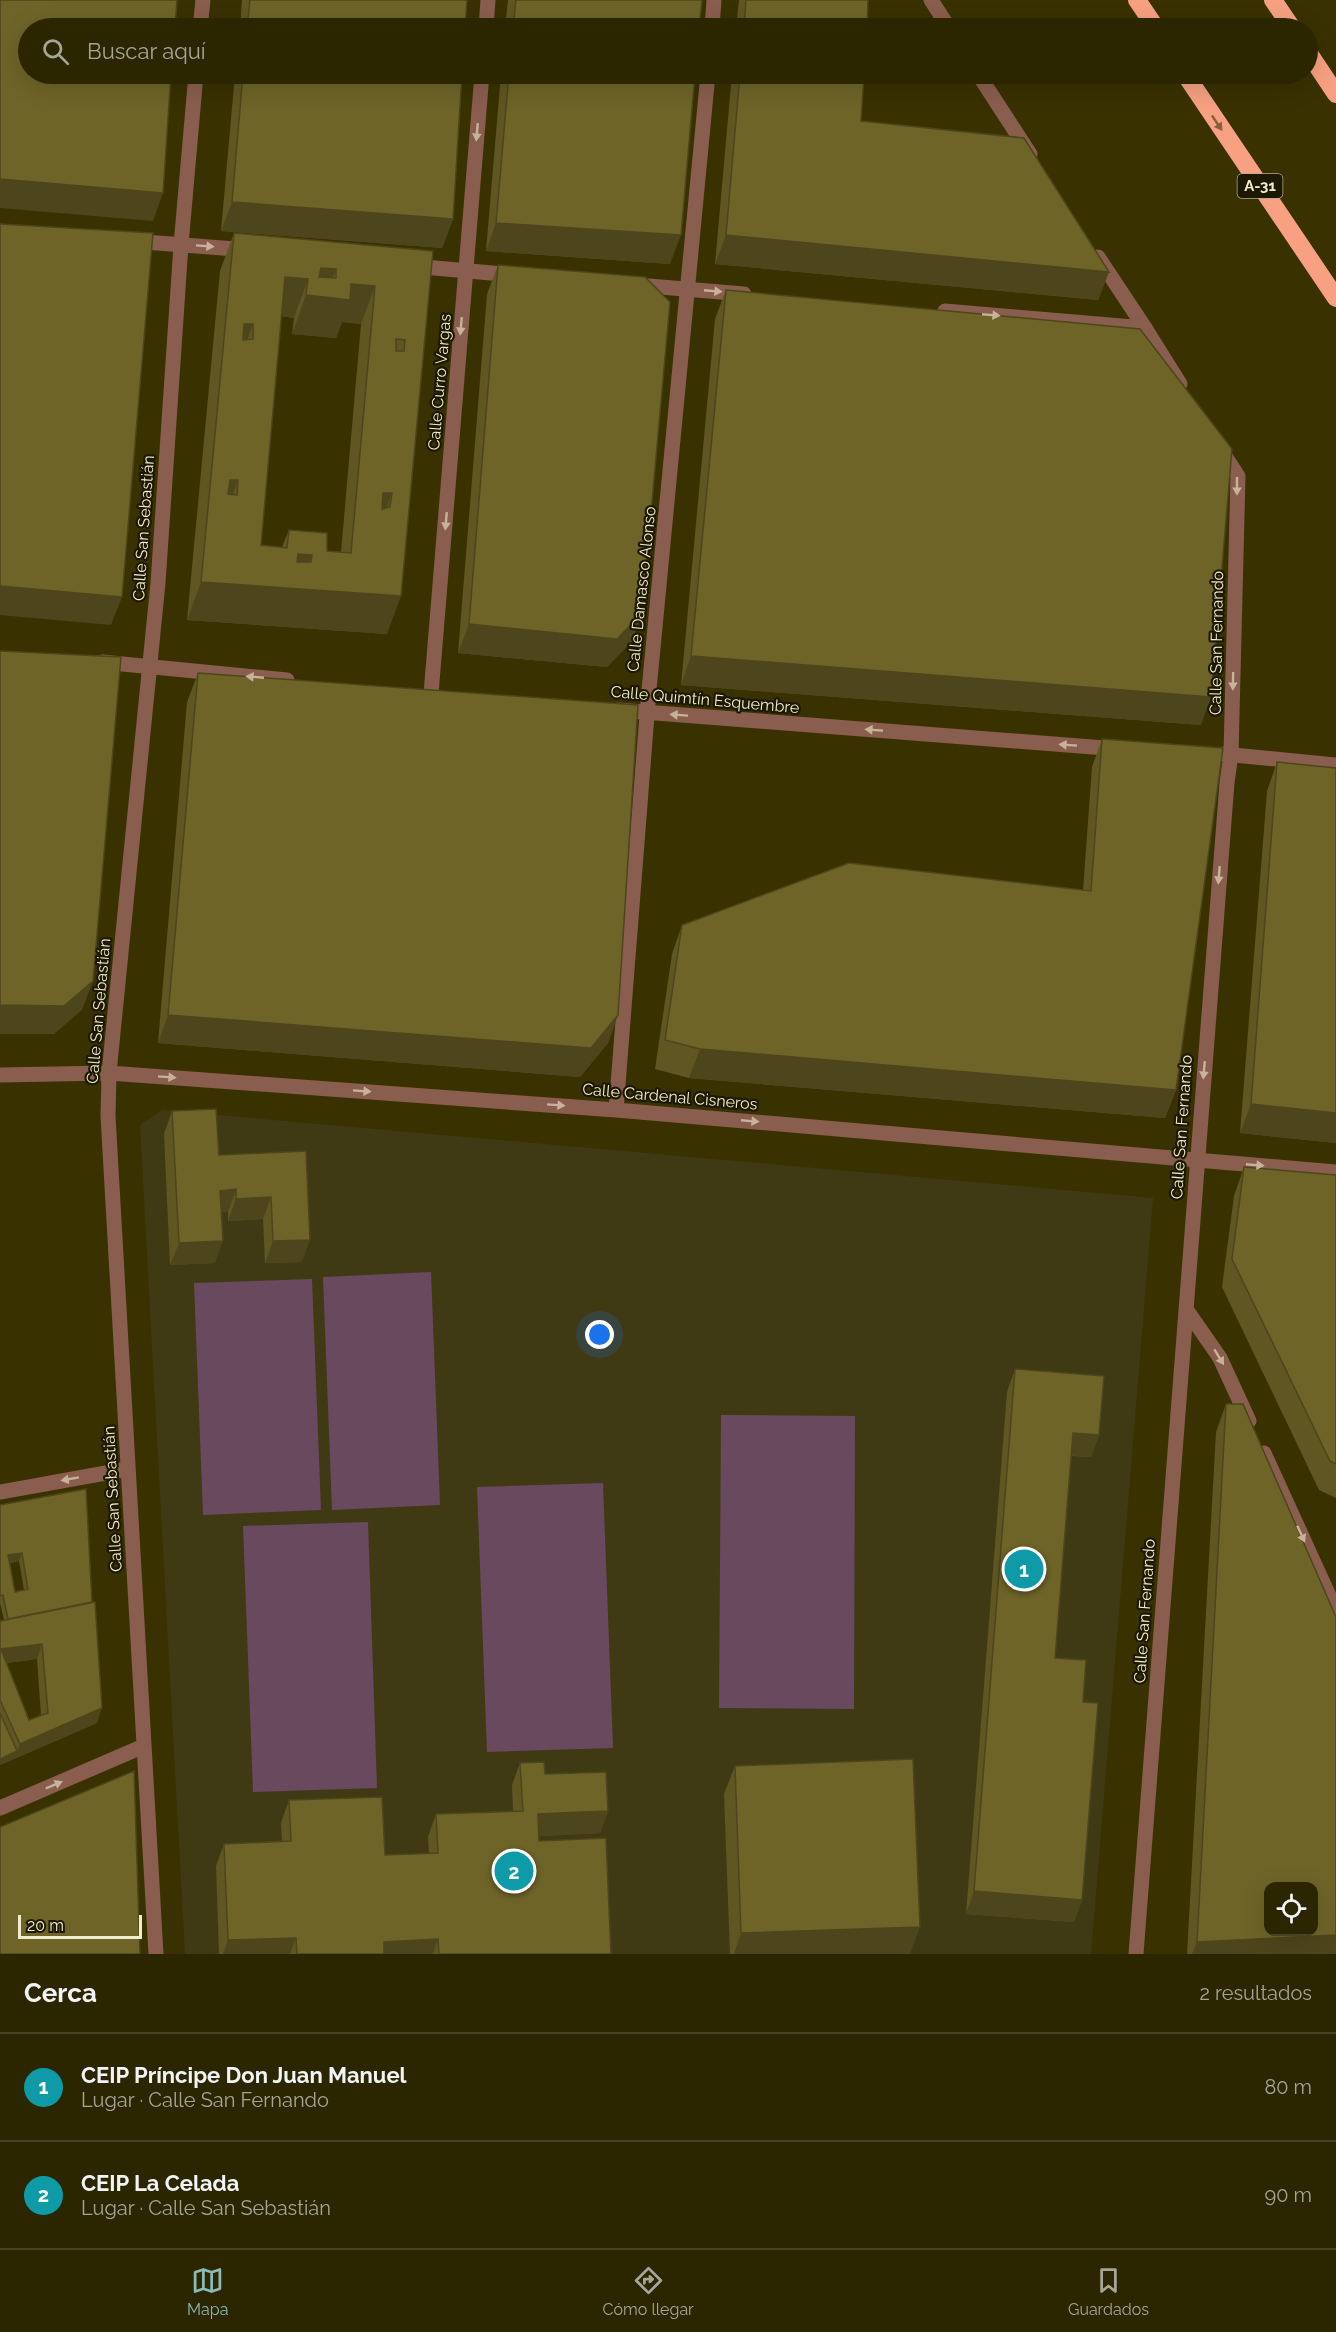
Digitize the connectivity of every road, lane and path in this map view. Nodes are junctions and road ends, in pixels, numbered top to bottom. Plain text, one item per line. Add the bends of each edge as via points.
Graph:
1 (203, 0) edge
2 (488, 0) edge
3 (714, 0) edge
4 (931, 0) edge
5 (1137, 0) edge
6 (1273, 0) edge
7 (201, 18) edge
8 (487, 18) edge
9 (713, 18) edge
10 (943, 18) edge
11 (1149, 18) edge
12 (1285, 18) edge
13 (1318, 67) edge
14 (195, 84) edge
15 (481, 84) edge
16 (707, 84) edge
17 (984, 84) edge
18 (1192, 84) edge
19 (1336, 94) edge
20 (1040, 170) edge
21 (122, 240) edge
22 (181, 244) junction
23 (1092, 249) edge
24 (258, 251) edge
25 (397, 264) edge
26 (466, 271) junction
27 (524, 276) edge
28 (618, 284) edge
29 (689, 289) junction
30 (759, 295) edge
31 (1336, 298) edge
32 (934, 310) edge
33 (1145, 328) junction
34 (1188, 397) edge
35 (1213, 437) edge
36 (92, 661) edge
37 (150, 667) junction
38 (302, 682) edge
39 (430, 694) edge
40 (601, 709) edge
41 (647, 713) junction
42 (1132, 750) edge
43 (1211, 754) edge
44 (1231, 754) junction
45 (1336, 765) edge
46 (109, 1073) junction
47 (0, 1075) edge
48 (616, 1110) junction
49 (1197, 1160) junction
50 (1336, 1172) edge
51 (1186, 1309) junction
52 (128, 1469) junction
53 (0, 1492) edge
54 (1336, 1611) edge
55 (144, 1746) junction
56 (0, 1808) edge
57 (156, 1954) edge
58 (1136, 1954) edge

1 - 7 street
2 - 8 street
3 - 9 street
4 - 10 street
5 - 11 highway
6 - 12 highway
13 - 19 highway
14 - 22 street, Calle San Sebastián
15 -> 26 street, Calle Curro Vargas
16 - 29 street, Calle Damasco Alonso
17 - 20 street
18 -> 31 highway, A-31
21 - 22 street
22 -> 24 street
22 - 37 street, Calle San Sebastián
23 - 33 street
25 - 26 street
26 - 27 street
26 -> 39 street, Calle Curro Vargas
28 - 29 street
29 -> 30 street
29 - 41 street, Calle Damasco Alonso
32 -> 33 street
33 - 34 street
35 -> 44 street, Calle San Fernando via 1238,476
36 - 37 street
38 -> 37 street
37 - 46 street, Calle San Sebastián
40 - 41 street, Calle Quimtín Esquembre
42 -> 41 street, Calle Quimtín Esquembre
41 - 48 street, Calle Damasco Alonso
43 - 44 street
44 - 45 street
44 -> 49 street, Calle San Fernando
46 - 47 street, Calle Cardenal Cisneros
46 -> 48 street, Calle Cardenal Cisneros
46 - 52 street, Calle San Sebastián via 108,1116
48 -> 49 street, Calle Cardenal Cisneros
49 -> 50 street, Calle Cardenal Cisneros
49 - 51 street, Calle San Fernando
51 -> 54 street via 1220,1358
51 - 58 street, Calle San Fernando
52 -> 53 street
52 - 55 street, Calle San Sebastián
56 -> 55 street
55 - 57 street, Calle San Sebastián

